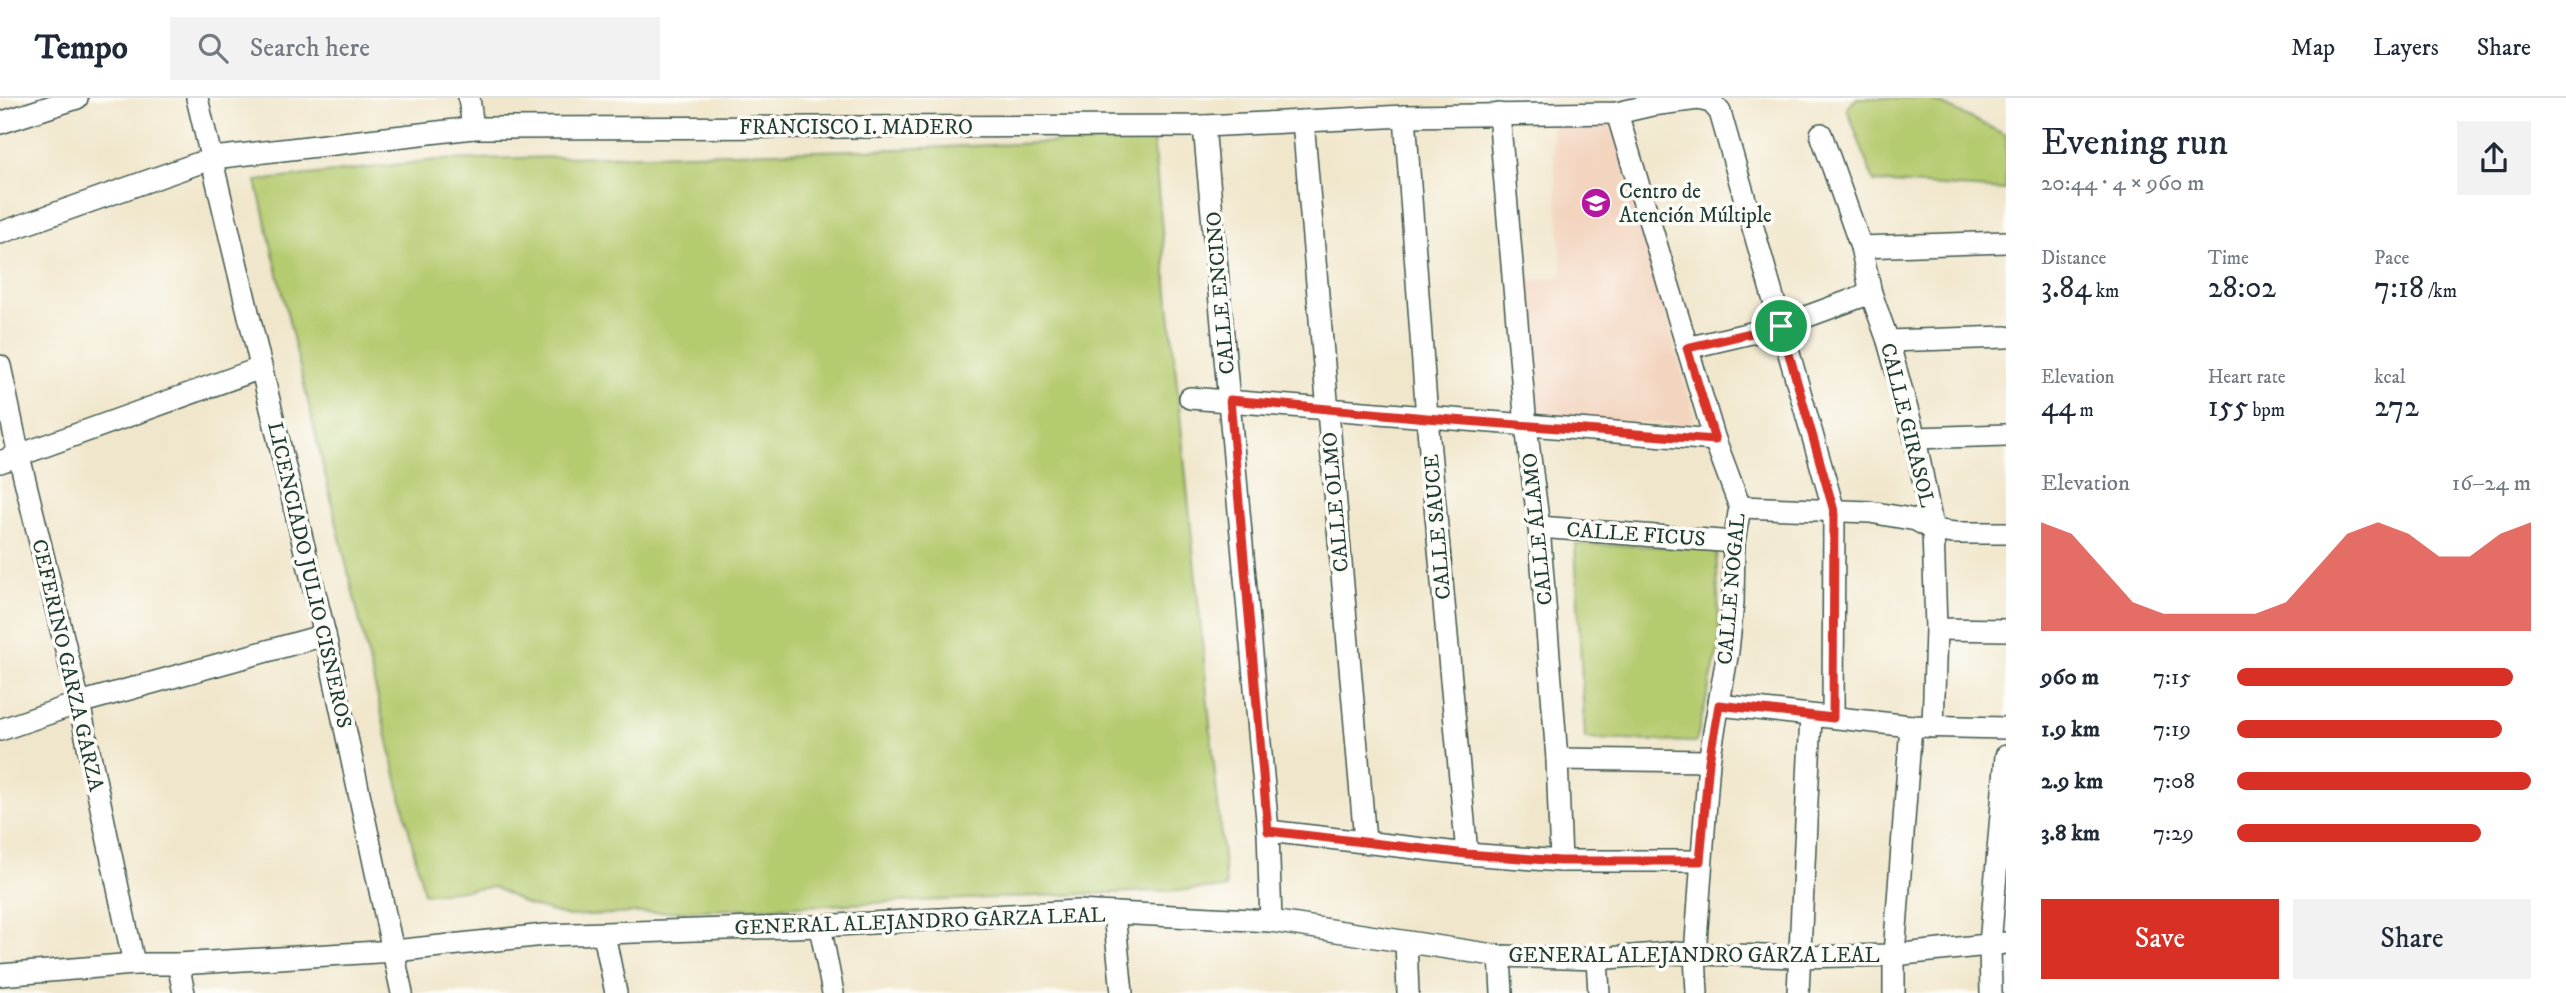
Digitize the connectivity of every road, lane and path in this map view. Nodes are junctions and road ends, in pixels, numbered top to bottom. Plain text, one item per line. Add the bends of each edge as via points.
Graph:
1 (78, 98) edge
2 (197, 98) edge
3 (469, 98) edge
4 (1617, 113) junction
5 (1499, 114) junction
6 (1405, 116) junction
7 (1303, 121) junction
8 (0, 123) edge
9 (1204, 126) junction
10 (473, 128) junction
11 (1821, 134) dead end
12 (213, 158) junction
13 (0, 233) edge
14 (2006, 242) edge
15 (1861, 247) junction
16 (1871, 293) junction
17 (1781, 326) junction
18 (2006, 337) edge
19 (1888, 341) junction
20 (1687, 348) junction
21 (0, 366) edge
22 (261, 368) junction
23 (1190, 398) dead end
24 (1230, 400) junction
25 (1327, 410) junction
26 (1427, 418) junction
27 (1526, 426) junction
28 (2006, 435) edge
29 (1915, 438) junction
30 (1715, 440) junction
31 (9, 459) edge
32 (1740, 507) junction
33 (1834, 511) junction
34 (1539, 527) junction
35 (1933, 530) junction
36 (2006, 533) edge
37 (1734, 541) junction
38 (1936, 629) junction
39 (2006, 630) edge
40 (325, 635) junction
41 (79, 703) junction
42 (1719, 705) junction
43 (1811, 716) junction
44 (1833, 718) junction
45 (1922, 727) junction
46 (2006, 728) edge
47 (0, 730) edge
48 (2006, 756) edge
49 (1558, 759) junction
50 (1709, 761) junction
51 (1268, 831) junction
52 (1365, 841) junction
53 (1467, 854) junction
54 (1560, 861) junction
55 (1700, 861) junction
56 (1114, 913) junction
57 (1271, 921) junction
58 (820, 926) junction
59 (604, 934) junction
60 (1406, 942) junction
61 (1998, 944) edge
62 (394, 951) junction
63 (1695, 955) junction
64 (1894, 955) junction
65 (1500, 956) junction
66 (1798, 957) junction
67 (1597, 959) junction
68 (134, 964) junction
69 (178, 964) junction
70 (0, 975) edge
71 (184, 993) edge
72 (402, 993) edge
73 (616, 993) edge
74 (833, 993) edge
75 (1122, 993) edge
76 (1408, 993) edge
77 (1502, 993) edge
78 (1599, 993) edge
79 (1697, 993) edge
80 (1798, 993) edge
81 (1894, 993) edge
82 (1991, 993) edge

1 - 8 street
2 - 12 street, LICENCIADO JULIO CISNEROS
3 - 10 street
4 - 5 street, FRANCISCO I. MADERO
4 - 17 street, FRANCISCO I. MADERO via 1698,99 1711,102 1720,112
4 - 20 street, CALLE NOGAL
5 - 6 street, FRANCISCO I. MADERO
5 - 27 street, CALLE ÁLAMO
6 - 7 street, FRANCISCO I. MADERO
6 - 26 street, CALLE SAUCE
7 - 9 street, FRANCISCO I. MADERO
7 - 25 street, CALLE OLMO
9 - 10 street, FRANCISCO I. MADERO
9 - 24 street, CALLE ENCINO
10 - 12 street, FRANCISCO I. MADERO
11 - 15 street, CALLE GIRASOL
12 - 13 street, FRANCISCO I. MADERO
12 - 22 street, LICENCIADO JULIO CISNEROS
14 - 15 street
15 - 16 street, CALLE GIRASOL
16 - 17 street
16 - 19 street, CALLE GIRASOL
17 - 20 street
17 - 33 street
18 - 19 street
19 - 29 street, CALLE GIRASOL
20 - 30 street, CALLE NOGAL
21 - 31 street, CEFERINO GARZA GARZA
22 - 31 street
22 - 40 street, LICENCIADO JULIO CISNEROS
23 - 24 street
24 - 25 street
24 - 51 street, CALLE ENCINO
25 - 26 street
25 - 52 street, CALLE OLMO
26 - 27 street
26 - 53 street, CALLE SAUCE
27 - 30 street
27 - 34 street, CALLE ÁLAMO
28 - 29 street
29 - 35 street, CALLE GIRASOL
30 - 32 street, CALLE NOGAL
31 - 41 street, CEFERINO GARZA GARZA
32 - 33 street
32 - 37 street, CALLE NOGAL
33 - 35 street via 1897,515
33 - 44 street
34 - 37 street, CALLE FICUS
34 - 49 street, CALLE ÁLAMO
35 - 36 street
35 - 38 street, CALLE GIRASOL
37 - 42 street, CALLE NOGAL via 1732,615
38 - 39 street
38 - 45 street, CALLE GIRASOL
40 - 41 street
40 - 62 street, LICENCIADO JULIO CISNEROS
41 - 47 street
41 - 68 street, CEFERINO GARZA GARZA
42 - 43 street
42 - 50 street, CALLE NOGAL
43 - 44 street
43 - 66 street
44 - 45 street
45 - 46 street
45 - 64 street, CALLE GIRASOL
48 - 61 street
49 - 50 street
49 - 54 street, CALLE ÁLAMO
50 - 55 street, CALLE NOGAL
51 - 52 street
51 - 57 street, CALLE ENCINO
52 - 53 street
53 - 54 street
54 - 55 street
55 - 63 street, CALLE NOGAL
56 - 57 street, GENERAL ALEJANDRO GARZA LEAL
56 - 58 street, GENERAL ALEJANDRO GARZA LEAL via 1077,911
56 - 75 street
57 - 60 street, GENERAL ALEJANDRO GARZA LEAL
58 - 59 street, GENERAL ALEJANDRO GARZA LEAL
58 - 74 street
59 - 62 street, GENERAL ALEJANDRO GARZA LEAL via 544,935
59 - 73 street
60 - 65 street, GENERAL ALEJANDRO GARZA LEAL
60 - 76 street
61 - 64 street, GENERAL ALEJANDRO GARZA LEAL
61 - 82 street
62 - 69 street, GENERAL ALEJANDRO GARZA LEAL
62 - 72 street, LICENCIADO JULIO CISNEROS
63 - 66 street, GENERAL ALEJANDRO GARZA LEAL
63 - 67 street, GENERAL ALEJANDRO GARZA LEAL
63 - 79 street, CALLE NOGAL
64 - 66 street, GENERAL ALEJANDRO GARZA LEAL
64 - 81 street, CALLE GIRASOL
65 - 67 street, GENERAL ALEJANDRO GARZA LEAL
65 - 77 street
66 - 80 street
67 - 78 street
68 - 69 street, GENERAL ALEJANDRO GARZA LEAL
68 - 70 street, GENERAL ALEJANDRO GARZA LEAL
69 - 71 street

